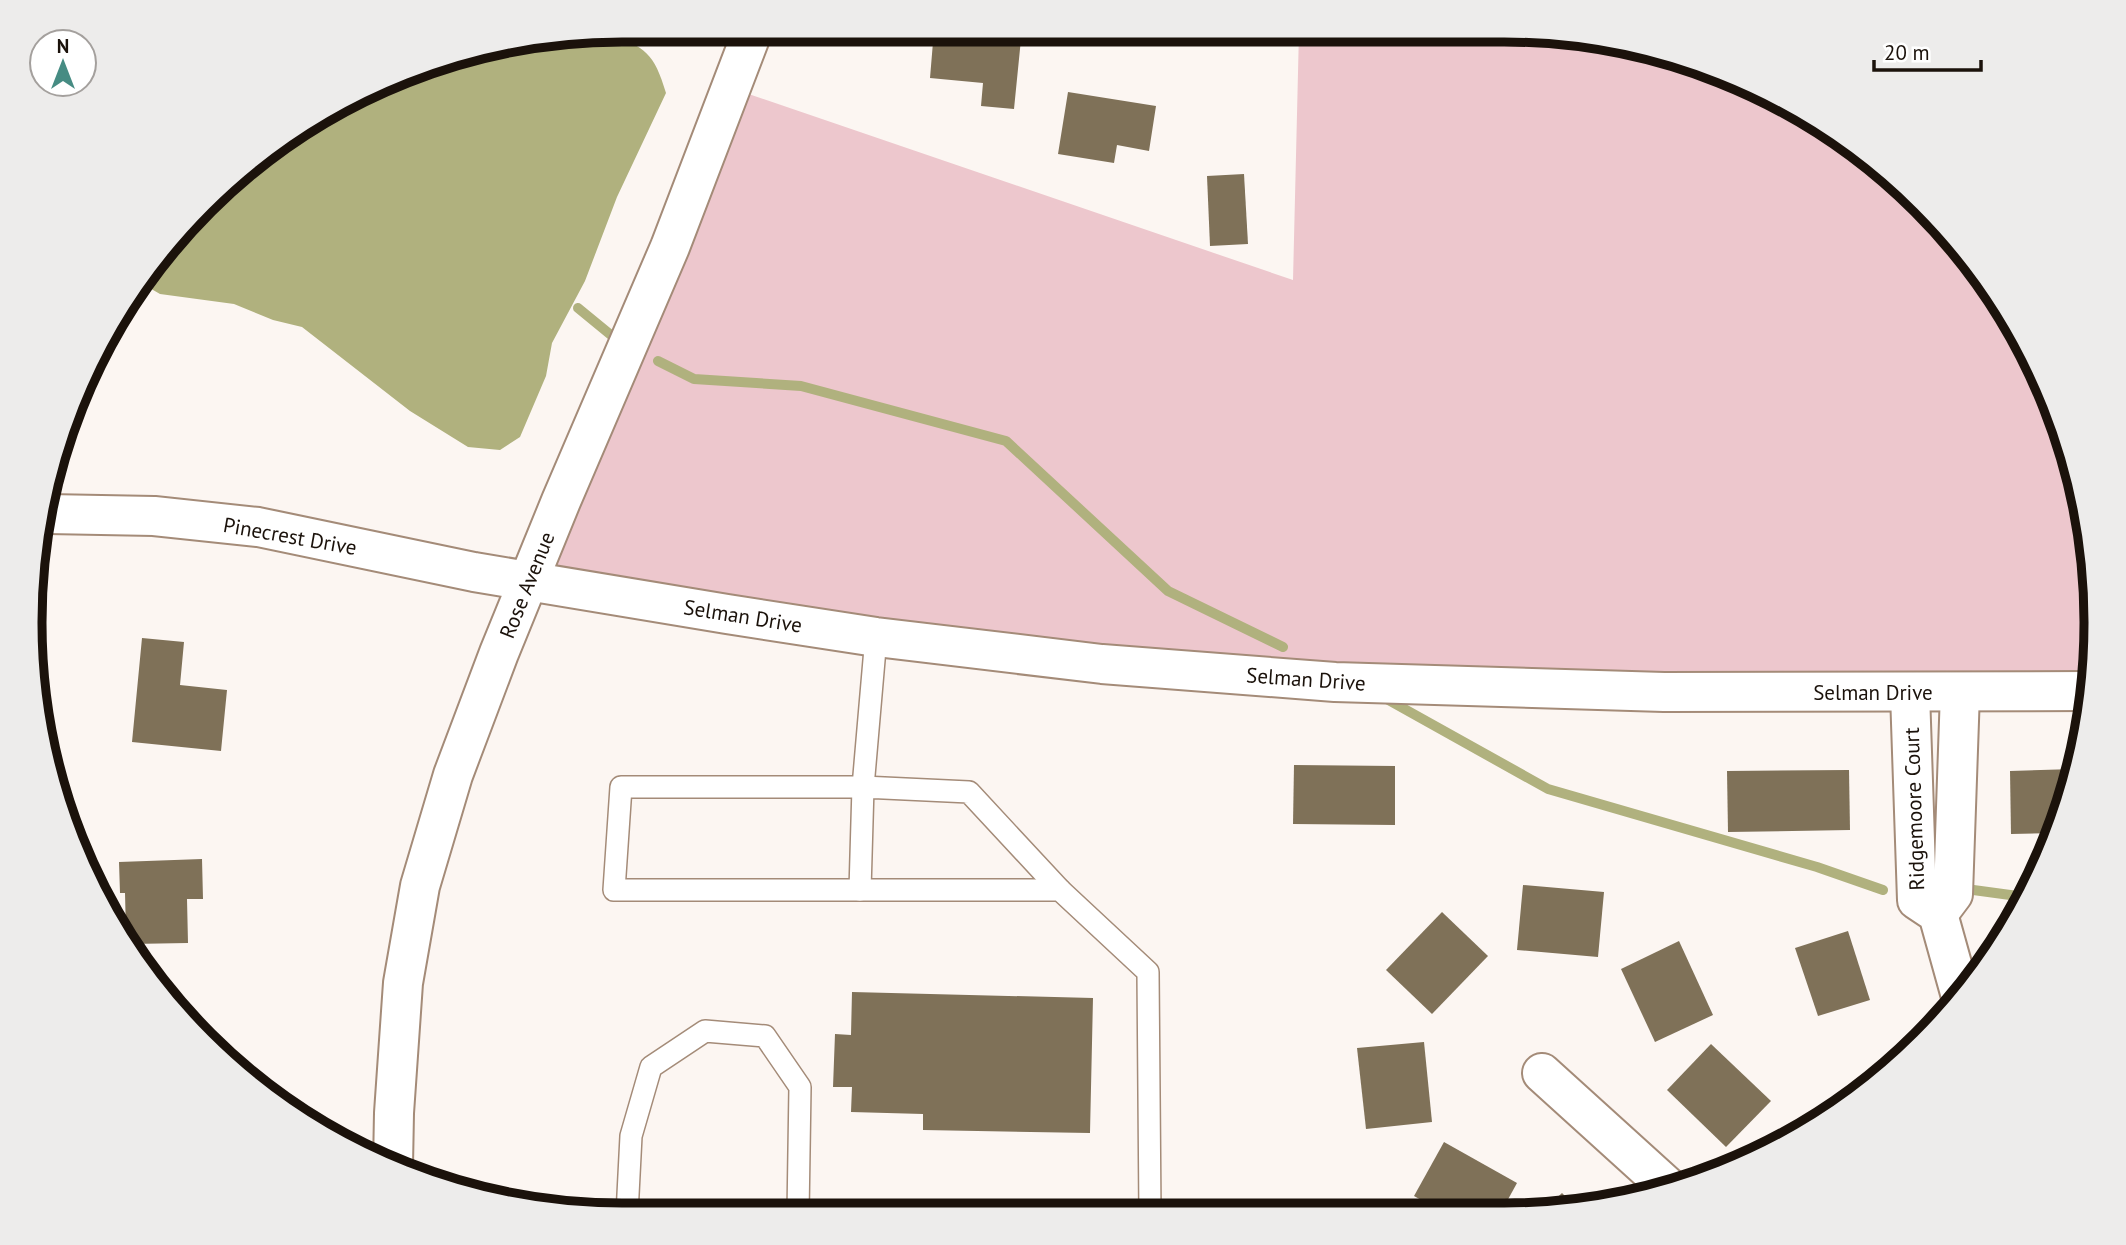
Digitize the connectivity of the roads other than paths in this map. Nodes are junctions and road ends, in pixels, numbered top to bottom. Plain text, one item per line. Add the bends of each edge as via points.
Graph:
1 (748, 42) edge
2 (52, 514) edge
3 (530, 581) junction
4 (876, 637) junction
5 (2080, 691) edge
6 (1960, 692) junction
7 (1910, 693) junction
8 (863, 787) junction
9 (860, 890) junction
10 (1060, 890) junction
11 (1938, 914) junction
12 (1957, 984) edge
13 (1542, 1073) dead end
14 (394, 1156) edge
15 (1661, 1181) edge
16 (627, 1203) edge
17 (798, 1203) edge
18 (1150, 1203) edge

1 - 3 street, Rose Avenue via 670,247
2 - 3 street, Pinecrest Drive via 154,516 258,527
3 - 4 street, Selman Drive
3 - 14 street, Rose Avenue via 453,775 420,887 403,983
4 - 7 street, Selman Drive via 1102,664 1335,682 1664,692
4 - 8 lane
5 - 6 street, Selman Drive
6 - 7 street, Selman Drive
6 - 11 street, Ridgemoore Court via 1953,894
7 - 11 street, Ridgemoore Court via 1917,900
8 - 9 lane
8 - 9 lane via 621,787 614,890
8 - 10 lane via 969,792
9 - 10 lane
10 - 18 lane via 1148,972
11 - 12 street, Ridgemoore Court
13 - 15 street
16 - 17 lane via 631,1136 651,1067 705,1031 765,1036 800,1087

